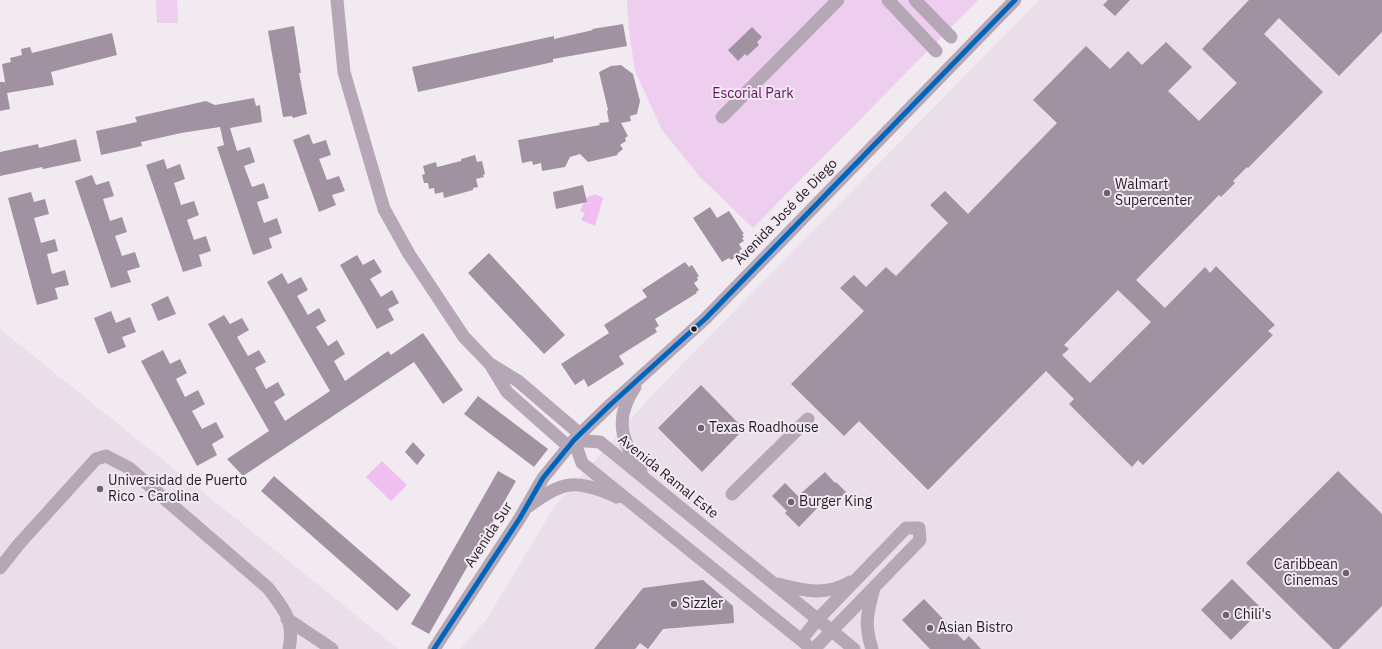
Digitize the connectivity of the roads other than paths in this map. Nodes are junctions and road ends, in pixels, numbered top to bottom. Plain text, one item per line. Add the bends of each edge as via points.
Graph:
1 (337, 0) edge
2 (838, 0) edge
3 (888, 0) edge
4 (915, 0) edge
5 (1015, 0) edge
6 (951, 36) dead end
7 (936, 51) dead end
8 (722, 117) dead end
9 (644, 375) junction
10 (808, 419) dead end
11 (574, 440) junction
12 (646, 479) junction
13 (732, 494) dead end
14 (637, 507) junction
15 (524, 510) junction
16 (0, 568) edge
17 (859, 577) junction
18 (775, 583) junction
19 (875, 586) junction
20 (287, 619) junction
21 (818, 619) junction
22 (832, 630) junction
23 (801, 640) junction
24 (289, 649) edge
25 (332, 649) edge
26 (434, 649) edge
27 (813, 649) edge
28 (854, 649) edge
29 (872, 649) edge

1 - 11 street via 344,72 384,209 409,254 464,337 490,364 518,381
2 - 8 street
3 - 7 street
4 - 6 street
5 - 9 street, Avenida José de Diego via 706,318
9 - 11 street, Avenida José de Diego
9 - 12 street via 630,396 622,422 628,450
10 - 13 street
11 - 12 street, Avenida Ramal Este via 600,442
11 - 14 street via 582,463
11 - 15 street, Avenida Sur via 543,478
12 - 18 street, Avenida Ramal Este
14 - 15 street via 602,490 582,484 566,485 546,493
14 - 23 street
15 - 26 street, Avenida Sur
16 - 20 street via 96,459 106,456 129,468 268,588 285,609
17 - 18 street via 840,588 827,591 810,592
17 - 19 street via 906,528 919,528 920,540
17 - 21 street
18 - 21 street, Avenida Ramal Este
19 - 22 street
19 - 29 street via 867,616 868,636
20 - 24 street via 291,634
20 - 25 street
21 - 22 street, Avenida Ramal Este
21 - 23 street
22 - 27 street
22 - 28 street, Avenida Ramal Este
23 - 27 street

